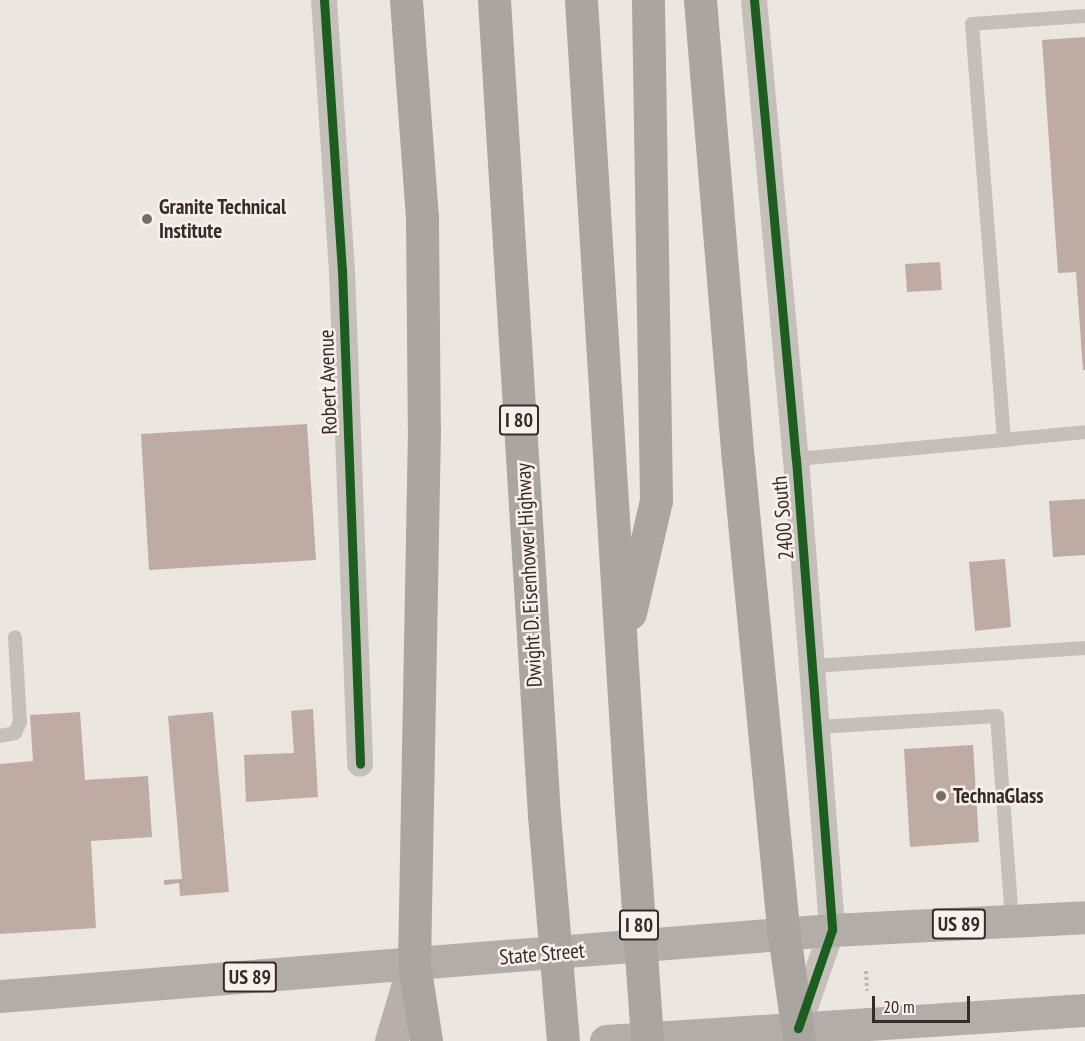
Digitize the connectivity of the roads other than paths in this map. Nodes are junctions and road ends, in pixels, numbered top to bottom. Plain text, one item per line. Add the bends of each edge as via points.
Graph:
1 (324, 0) edge
2 (406, 0) edge
3 (648, 0) edge
4 (700, 0) edge
5 (754, 0) edge
6 (495, 13) edge
7 (582, 16) edge
8 (1085, 16) edge
9 (1085, 432) edge
10 (1004, 440) junction
11 (796, 459) junction
12 (15, 636) dead end
13 (1085, 648) edge
14 (622, 649) junction
15 (813, 666) junction
16 (818, 727) junction
17 (0, 736) edge
18 (360, 764) dead end
19 (1085, 917) edge
20 (1012, 922) junction
21 (832, 930) junction
22 (784, 934) junction
23 (414, 964) junction
24 (0, 996) edge
25 (1085, 1010) edge
26 (798, 1034) edge
27 (391, 1041) edge
28 (426, 1041) edge
29 (563, 1041) edge
30 (606, 1041) edge
31 (647, 1041) edge

1 - 18 street, Robert Avenue via 342,270
2 - 23 highway via 422,217 424,429
3 - 14 highway via 656,500
4 - 22 highway via 738,460
5 - 11 street, 2400 South
6 - 29 highway, Dwight D. Eisenhower Highway / I 80, bridge via 544,815
7 - 14 highway, I 80
8 - 10 lane via 972,24
9 - 10 lane
10 - 11 lane
11 - 15 street, 2400 South
12 - 17 lane via 20,722 15,733
13 - 15 lane
14 - 31 highway, I 80, bridge
15 - 16 street, 2400 South
16 - 20 lane via 997,716
16 - 21 street, 2400 South
19 - 20 main road, State Street / US 89
20 - 21 main road, State Street / US 89
21 - 22 main road, State Street / US 89
21 - 26 street, 2400 South
22 - 23 main road, State Street / US 89
22 - 26 highway
23 - 24 main road, State Street / US 89
23 - 27 street
23 - 28 highway
25 - 26 main road
26 - 30 main road

